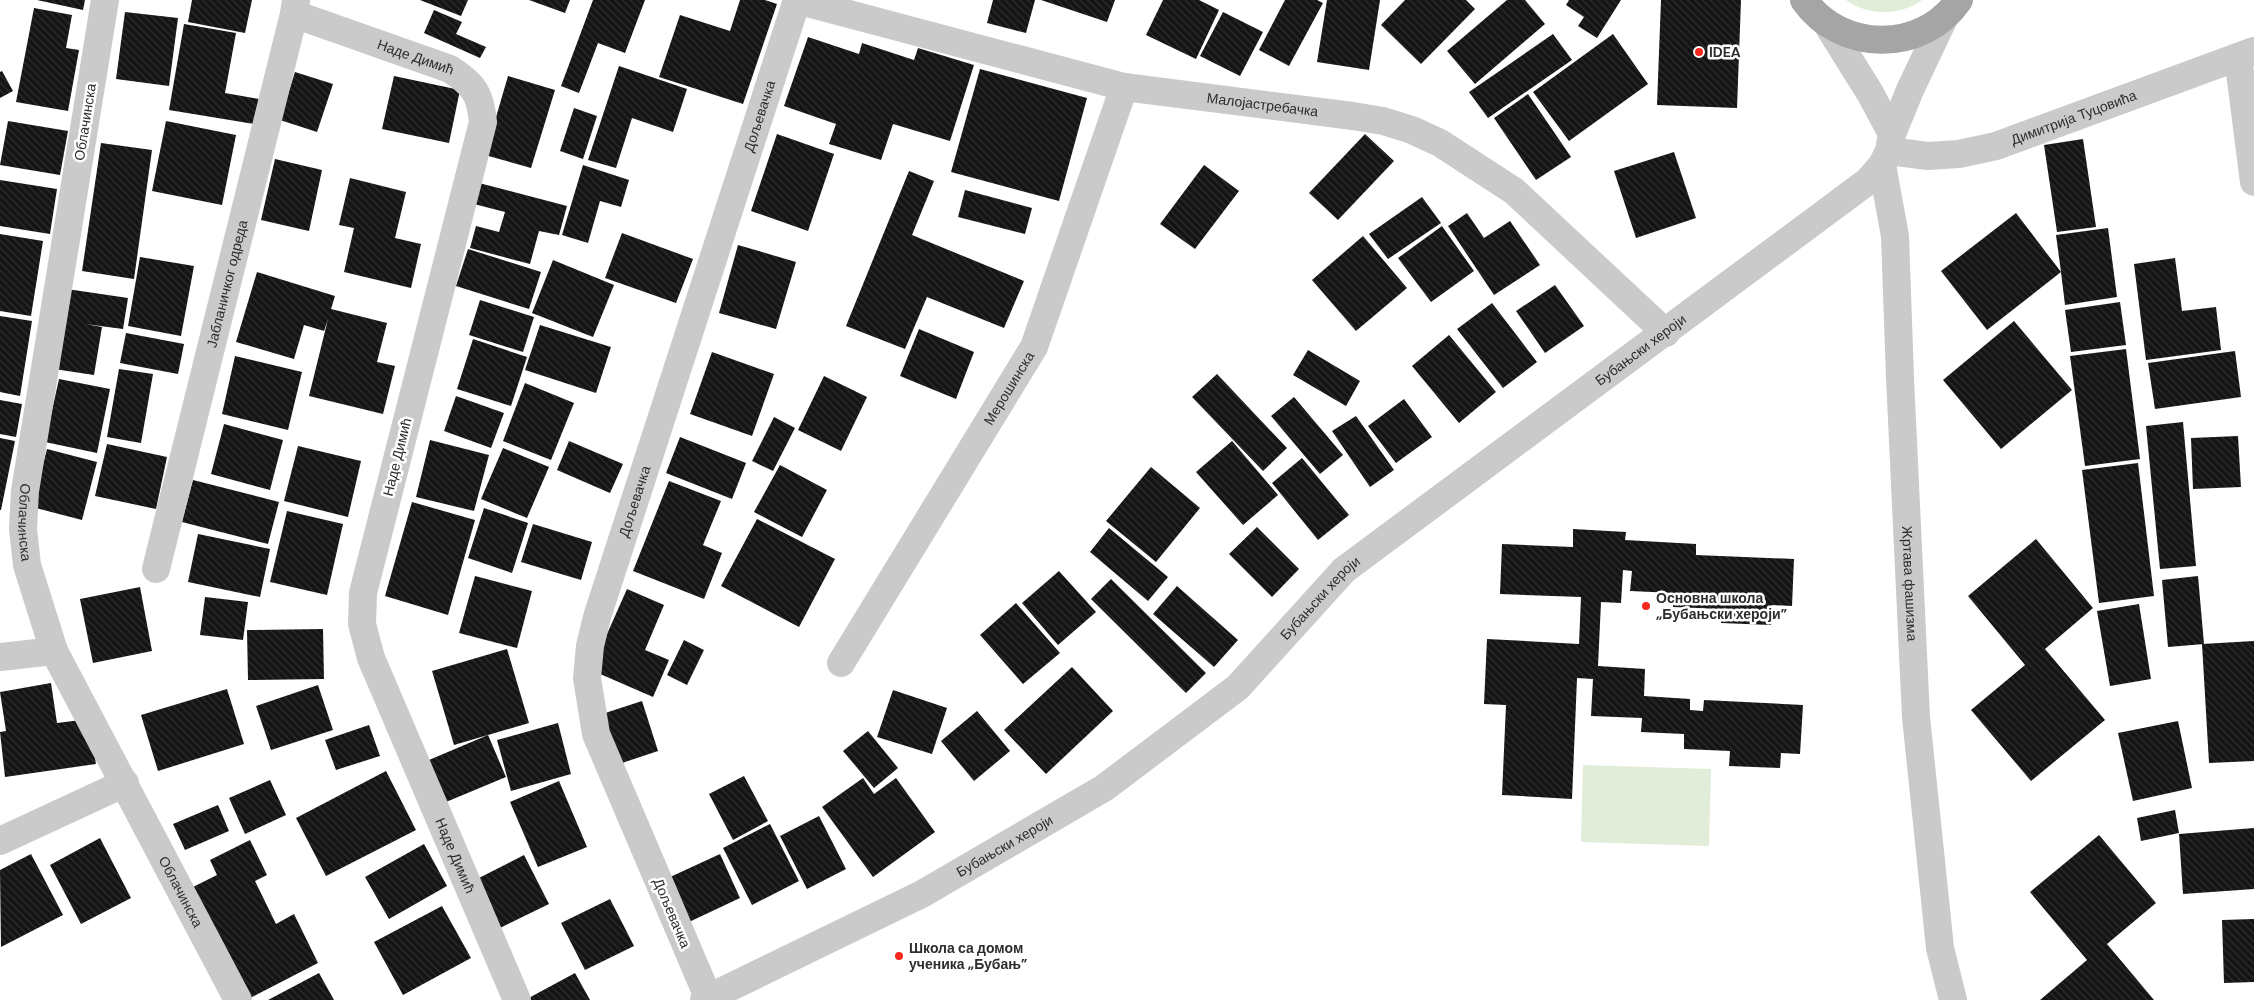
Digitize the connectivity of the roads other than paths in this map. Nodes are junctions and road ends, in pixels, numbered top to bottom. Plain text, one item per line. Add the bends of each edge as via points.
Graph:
1 (105, 0) edge
2 (796, 0) edge
3 (1804, 0) edge
4 (295, 7) edge
5 (1952, 8) edge
6 (1827, 24) junction
7 (2246, 54) edge
8 (1124, 87) junction
9 (1888, 150) junction
10 (2254, 182) edge
11 (1666, 333) junction
12 (156, 569) dead end
13 (54, 651) junction
14 (0, 657) edge
15 (841, 663) dead end
16 (125, 783) junction
17 (0, 841) edge
18 (706, 998) edge
19 (238, 1000) edge
20 (517, 1000) edge
21 (1952, 1000) edge

1 - 13 street, Облачинска via 23,508 27,565
2 - 8 street, Малојастребачка
2 - 18 street, Дољевачка via 597,617 587,678 596,734
3 - 6 main road
4 - 12 street, Јабланичког одреда
4 - 20 street, Наде Димић via 450,68 476,90 481,106 483,122 362,593 362,624 371,658
5 - 6 main road via 1924,30 1900,39 1850,36
5 - 9 street via 1910,90
6 - 9 street, Жртава фашизма via 1870,93
7 - 9 street, Димитрија Туцовића via 1996,146 1959,154 1928,156
7 - 10 street
8 - 11 street, Малојастребачка via 1353,116 1405,127 1433,139 1514,191
8 - 15 street, Мерошинска via 1034,348
9 - 11 street, Бубањски хероји via 1868,181
9 - 21 street, Жртава фашизма via 1895,236 1916,717 1940,948
11 - 18 street, Бубањски хероји via 1344,570 1238,688 1104,788 922,894
13 - 14 street
13 - 16 street, Облачинска
16 - 17 street
16 - 19 street, Облачинска

